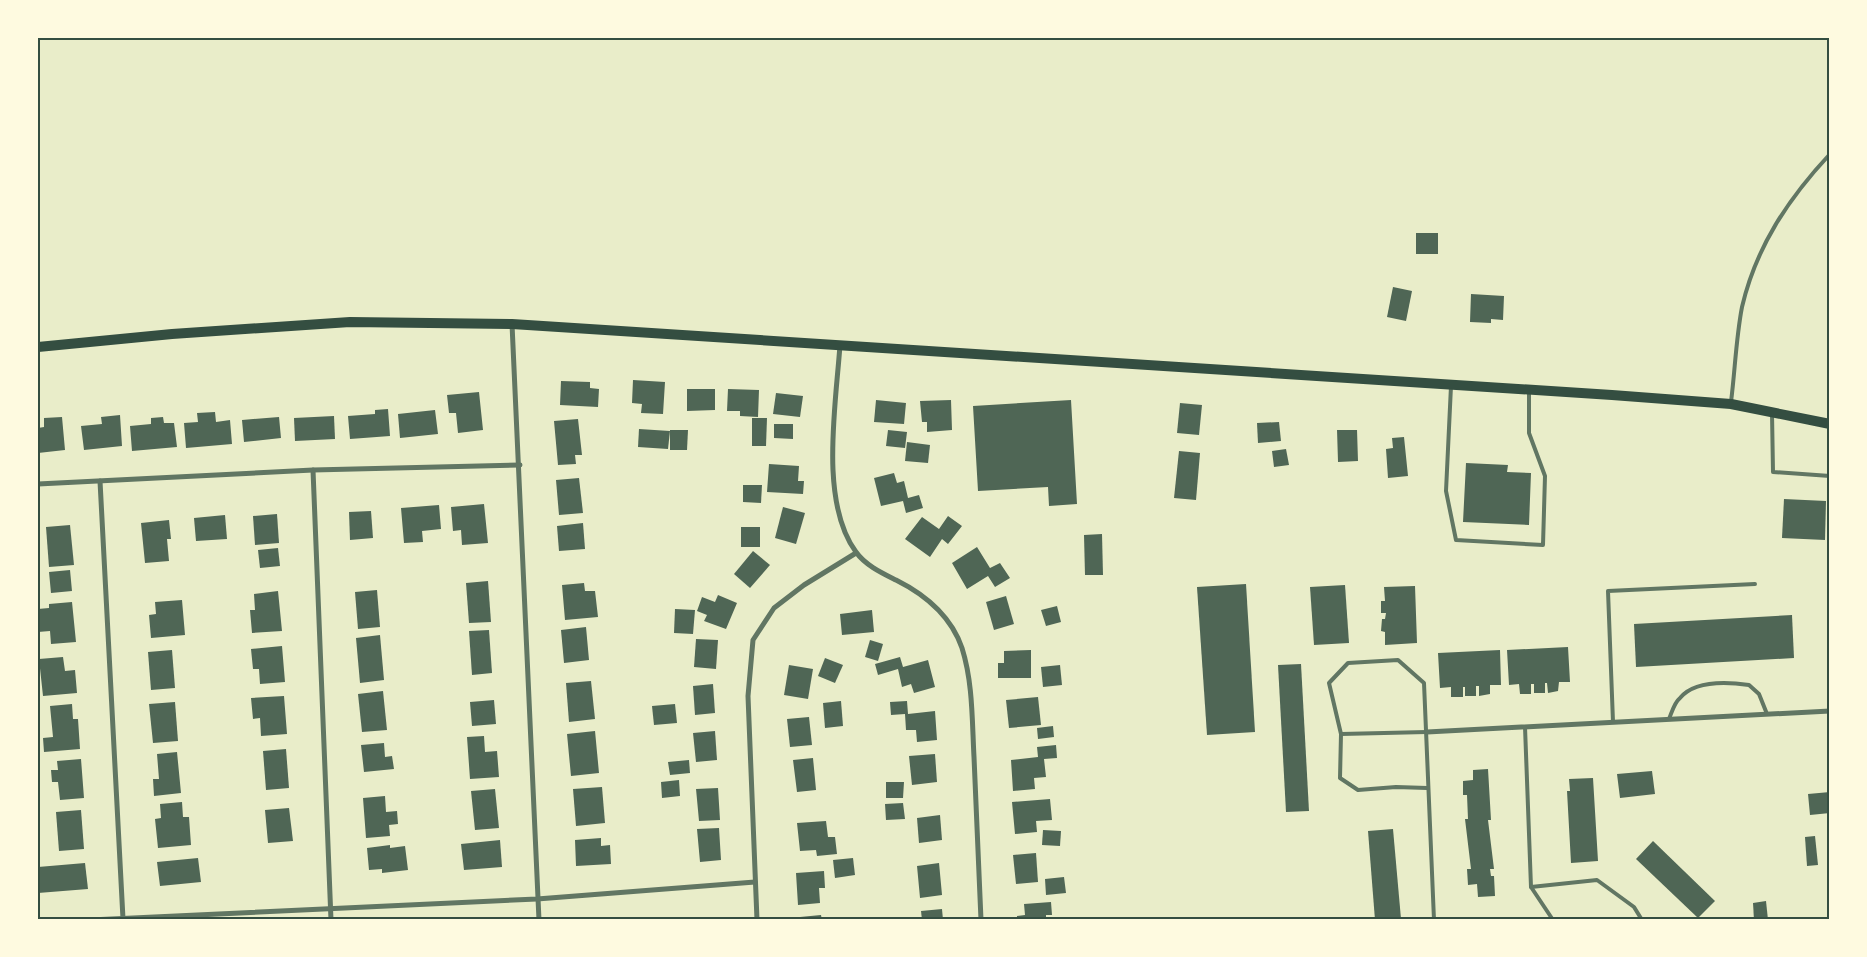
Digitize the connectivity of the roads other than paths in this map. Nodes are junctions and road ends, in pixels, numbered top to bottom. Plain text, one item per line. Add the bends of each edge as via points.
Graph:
1 (1830, 154) edge
2 (512, 324) junction
3 (840, 345) junction
4 (38, 347) edge
5 (1451, 384) junction
6 (1528, 389) junction
7 (1731, 404) junction
8 (1772, 413) junction
9 (1830, 424) edge
10 (520, 465) junction
11 (313, 470) junction
12 (1830, 476) edge
13 (100, 481) junction
14 (38, 484) edge
15 (856, 552) junction
16 (1755, 584) dead end
17 (1830, 711) edge
18 (1768, 714) junction
19 (1669, 719) junction
20 (1613, 722) junction
21 (1525, 727) junction
22 (1427, 732) junction
23 (1341, 734) junction
24 (1427, 788) junction
25 (755, 882) junction
26 (1531, 887) junction
27 (538, 899) junction
28 (331, 908) junction
29 (123, 919) edge
30 (90, 920) edge
31 (331, 920) edge
32 (539, 920) edge
33 (757, 920) edge
34 (981, 920) edge
35 (1434, 920) edge
36 (1553, 920) edge
37 (1642, 920) edge

1 - 7 lane via 1802,184 1776,221 1756,261 1742,308
2 - 3 main road
2 - 4 main road via 350,322
2 - 10 street
3 - 5 main road
3 - 15 street via 832,466 839,516
5 - 6 main road
5 - 6 lane via 1446,491 1456,540 1543,545 1545,476 1529,433
6 - 7 main road
7 - 8 main road
8 - 9 main road
8 - 12 lane via 1774,472
10 - 11 street
10 - 27 street
11 - 13 street
11 - 28 street
13 - 14 street
13 - 29 street
15 - 25 street via 804,584 774,608 753,640 748,696
15 - 34 street via 877,570 930,601 949,620 962,649 971,696
16 - 20 lane via 1608,591
17 - 18 street
18 - 19 street
18 - 19 lane via 1759,694 1749,685 1704,684 1679,698
19 - 20 street
20 - 21 street
21 - 22 street
21 - 26 lane
22 - 23 lane
22 - 23 lane via 1424,684 1398,660 1348,663 1329,683
22 - 24 lane
23 - 24 lane via 1340,778 1358,790
24 - 35 lane
25 - 27 street
25 - 33 street
26 - 36 lane
26 - 37 lane via 1597,880 1634,907
27 - 28 street
27 - 32 street
28 - 29 street
28 - 31 street
29 - 30 street

